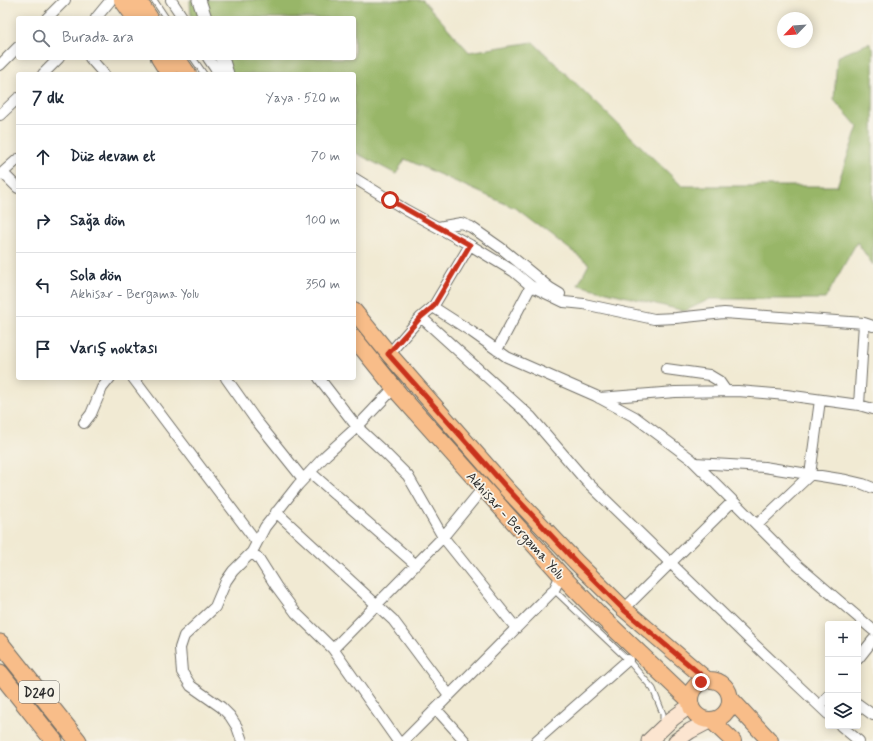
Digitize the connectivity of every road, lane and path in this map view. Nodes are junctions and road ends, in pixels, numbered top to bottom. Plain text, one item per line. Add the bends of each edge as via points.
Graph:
1 (65, 0) edge
2 (110, 0) edge
3 (122, 0) edge
4 (138, 0) edge
5 (154, 0) edge
6 (171, 0) edge
7 (199, 0) edge
8 (49, 16) edge
9 (98, 16) edge
10 (134, 16) edge
11 (149, 16) edge
12 (165, 16) edge
13 (182, 16) edge
14 (204, 16) edge
15 (16, 49) edge
16 (57, 60) edge
17 (92, 60) edge
18 (160, 60) edge
19 (178, 60) edge
20 (194, 60) edge
21 (209, 60) edge
22 (223, 60) edge
23 (0, 65) edge
24 (45, 72) edge
25 (102, 72) edge
26 (168, 72) edge
27 (186, 72) edge
28 (203, 72) edge
29 (218, 72) edge
30 (227, 72) edge
31 (16, 100) edge
32 (0, 115) edge
33 (16, 161) edge
34 (1, 174) edge
35 (356, 179) edge
36 (16, 186) edge
37 (438, 227) junction
38 (470, 245) junction
39 (531, 286) junction
40 (584, 304) junction
41 (433, 307) junction
42 (356, 314) edge
43 (421, 317) junction
44 (868, 325) edge
45 (356, 340) edge
46 (497, 350) junction
47 (388, 354) junction
48 (666, 369) dead end
49 (108, 380) edge
50 (135, 380) edge
51 (227, 380) edge
52 (321, 380) edge
53 (394, 388) junction
54 (726, 391) junction
55 (598, 398) junction
56 (820, 400) junction
57 (859, 405) junction
58 (873, 409) edge
59 (84, 423) dead end
60 (357, 427) junction
61 (695, 463) junction
62 (810, 475) junction
63 (306, 476) junction
64 (483, 488) junction
65 (873, 488) edge
66 (733, 501) junction
67 (276, 512) junction
68 (757, 525) junction
69 (443, 537) junction
70 (256, 541) junction
71 (252, 552) junction
72 (671, 563) junction
73 (416, 565) junction
74 (561, 575) junction
75 (554, 590) junction
76 (376, 604) junction
77 (624, 610) junction
78 (516, 628) junction
79 (873, 630) edge
80 (873, 640) edge
81 (0, 643) edge
82 (333, 649) junction
83 (860, 657) edge
84 (628, 660) junction
85 (0, 673) edge
86 (707, 680) junction
87 (449, 696) junction
88 (730, 698) junction
89 (825, 700) edge
90 (691, 703) junction
91 (820, 706) junction
92 (861, 706) edge
93 (436, 709) junction
94 (825, 711) edge
95 (873, 715) edge
96 (711, 720) junction
97 (663, 729) junction
98 (845, 729) edge
99 (54, 741) edge
100 (78, 741) edge
101 (242, 741) edge
102 (399, 741) edge
103 (404, 741) edge
104 (465, 741) edge
105 (536, 741) edge
106 (649, 741) edge
107 (676, 741) edge
108 (733, 741) edge
109 (770, 741) edge
110 (859, 741) edge

1 - 8 street
2 - 9 street
3 - 10 main road
4 - 11 main road
5 - 12 lane
6 - 13 street
7 - 14 street
15 - 23 street
16 - 24 street
17 - 25 street
18 - 26 main road
19 - 27 main road
20 - 28 lane
21 - 29 street
22 - 30 street
31 - 32 street
33 - 34 street
34 - 36 street
35 - 37 street
37 - 38 street
37 - 40 street via 461,223 471,227 507,252 550,288
38 - 39 street via 514,271
38 - 41 street
39 - 40 street via 564,302
39 - 46 street
40 - 44 street via 654,319 724,313
41 - 43 street
41 - 46 street
42 - 47 main road, Akhisar - Bergama Yolu
43 - 47 street
43 - 72 street via 530,417 586,481
44 - 57 street
45 - 53 main road, Akhisar - Bergama Yolu
46 - 55 street via 507,358
47 - 77 main road, Akhisar - Bergama Yolu via 507,488
48 - 54 street via 709,375 719,381
49 - 59 street via 102,388 92,414
50 - 70 street
51 - 63 street via 255,419
52 - 60 street
53 - 60 street
53 - 64 main road, Akhisar - Bergama Yolu
54 - 55 street
54 - 56 street
55 - 61 street via 635,417
56 - 57 street
56 - 62 street
57 - 58 street
60 - 63 street
60 - 69 street via 408,476
61 - 62 street via 764,467
61 - 66 street
62 - 65 street
62 - 68 street
63 - 67 street
63 - 73 street
64 - 69 street
64 - 74 main road, Akhisar - Bergama Yolu
66 - 68 street
66 - 72 street
67 - 70 street
67 - 76 street
68 - 79 street via 796,564
69 - 73 street
69 - 78 street
70 - 71 street
71 - 82 street via 296,613
71 - 101 street via 233,571 215,607 184,636 180,648 182,672 191,686 230,716
72 - 77 street
72 - 91 street
73 - 76 street
74 - 75 street
74 - 90 main road, Akhisar - Bergama Yolu
75 - 78 street
75 - 84 lane
76 - 82 street
76 - 87 street via 393,620
77 - 86 main road, Akhisar - Bergama Yolu
78 - 87 street
80 - 83 street
81 - 100 highway, D240
82 - 102 street
84 - 97 lane via 653,689 664,714
84 - 105 street
85 - 99 highway, D240
86 - 88 main road, Akhisar - Bergama Yolu via 719,682 728,691
86 - 90 main road via 696,685
87 - 93 street
88 - 96 main road via 723,715
88 - 109 main road, Akhisar - Bergama Yolu
89 - 91 street
90 - 96 main road, Akhisar - Bergama Yolu via 698,716
90 - 97 main road
91 - 94 street
92 - 95 street
93 - 103 street
93 - 104 street
96 - 107 main road
96 - 108 main road, Akhisar - Bergama Yolu
97 - 106 main road
98 - 110 street

